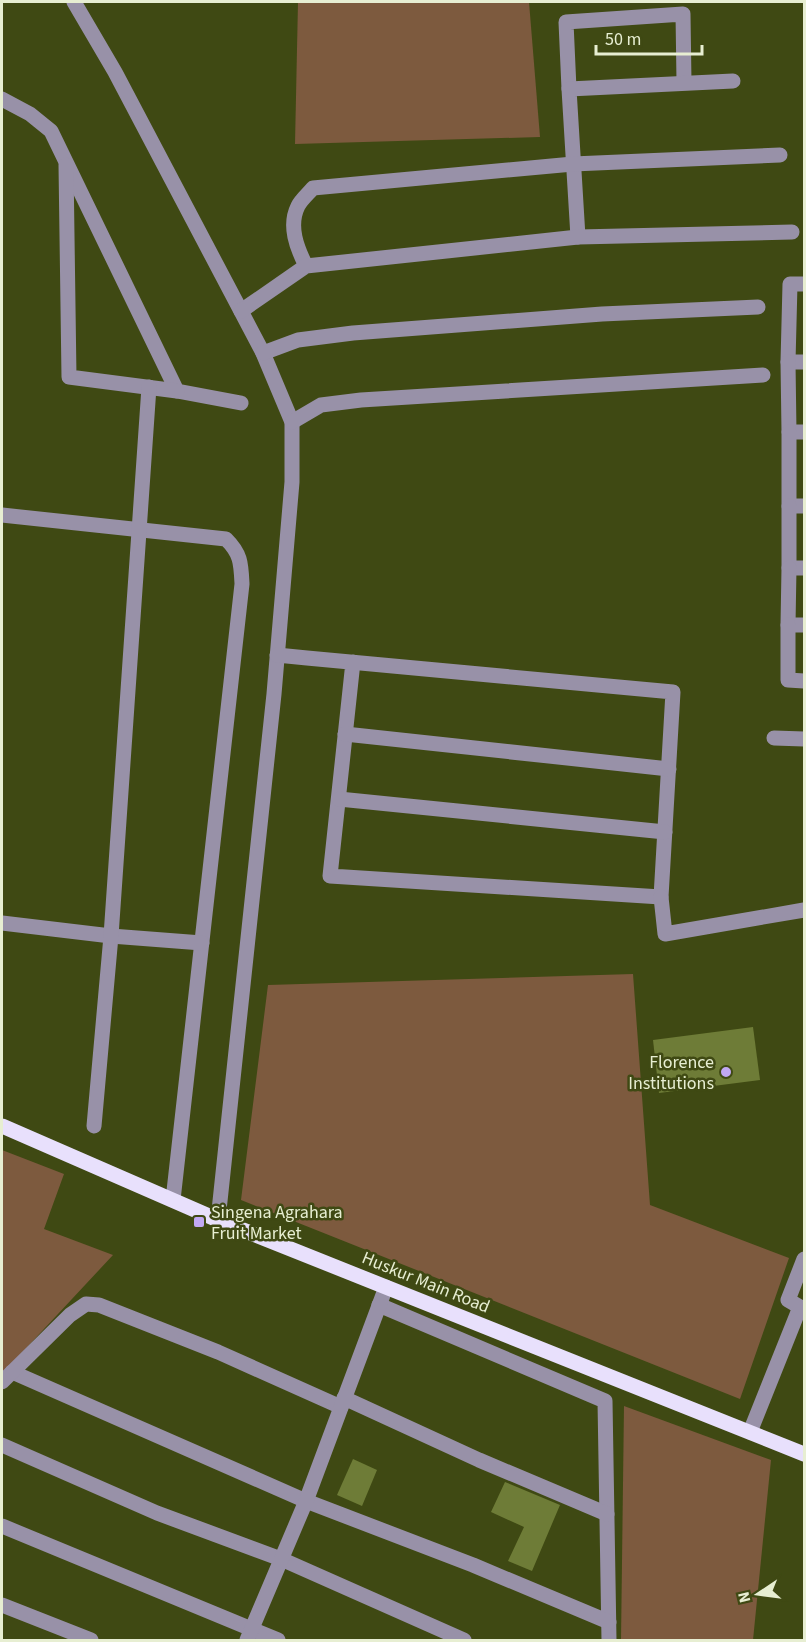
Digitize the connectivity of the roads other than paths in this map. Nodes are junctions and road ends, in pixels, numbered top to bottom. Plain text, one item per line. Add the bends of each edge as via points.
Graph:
1 (74, 2) edge
2 (733, 81) dead end
3 (684, 82) junction
4 (569, 89) junction
5 (2, 99) edge
6 (780, 155) dead end
7 (66, 162) junction
8 (573, 164) junction
9 (792, 232) dead end
10 (578, 237) junction
11 (306, 266) junction
12 (804, 284) edge
13 (758, 307) dead end
14 (241, 311) junction
15 (263, 353) junction
16 (788, 362) junction
17 (804, 362) edge
18 (763, 375) dead end
19 (149, 387) junction
20 (177, 391) junction
21 (241, 403) dead end
22 (292, 422) junction
23 (797, 432) edge
24 (797, 506) edge
25 (2, 515) edge
26 (141, 530) junction
27 (797, 568) edge
28 (788, 625) junction
29 (804, 625) edge
30 (277, 655) junction
31 (353, 662) junction
32 (804, 681) edge
33 (345, 734) junction
34 (774, 738) dead end
35 (804, 739) edge
36 (669, 769) junction
37 (339, 799) junction
38 (665, 832) junction
39 (661, 897) junction
40 (804, 910) edge
41 (2, 923) edge
42 (111, 936) junction
43 (202, 943) junction
44 (2, 1126) edge
45 (94, 1126) dead end
46 (173, 1200) junction
47 (218, 1220) junction
48 (804, 1259) edge
49 (386, 1287) junction
50 (379, 1305) junction
51 (802, 1308) edge
52 (7, 1377) edge
53 (343, 1402) junction
54 (750, 1432) junction
55 (2, 1445) edge
56 (804, 1455) edge
57 (306, 1501) junction
58 (607, 1514) junction
59 (2, 1526) edge
60 (281, 1559) junction
61 (2, 1605) edge
62 (609, 1622) junction
63 (249, 1635) edge
64 (91, 1641) edge
65 (278, 1641) edge
66 (464, 1641) edge
67 (609, 1641) edge

1 - 14 street
2 - 3 street
3 - 4 street
3 - 4 street via 683,14 566,21
4 - 8 street
5 - 7 street via 51,131
6 - 8 street
7 - 19 street via 69,377
7 - 20 street
8 - 10 street
8 - 11 street via 313,188 298,206 293,225
9 - 10 street
10 - 11 street
11 - 14 street
12 - 16 street via 790,284
13 - 15 street via 602,314 353,333 298,340
14 - 15 street
15 - 22 street
16 - 17 street
16 - 23 street
18 - 22 street via 361,400 321,405
19 - 20 street
19 - 26 street
20 - 21 street
22 - 30 street via 292,482
23 - 24 street
24 - 27 street
25 - 26 street
26 - 42 street
26 - 43 street via 226,539 242,562
27 - 28 street
28 - 29 street
28 - 32 street via 788,680
30 - 31 street
30 - 47 street
31 - 33 street
31 - 36 street via 674,692
33 - 36 street
33 - 37 street
34 - 35 street
36 - 38 street
37 - 38 street
37 - 39 street via 330,876
38 - 39 street
39 - 40 street via 665,934
41 - 42 street
42 - 43 street
42 - 45 street
43 - 46 street
44 - 46 main road, Huskur Main Road
46 - 47 main road, Huskur Main Road
47 - 49 main road, Huskur Main Road
48 - 51 street via 788,1300
49 - 50 street
49 - 54 main road, Huskur Main Road
50 - 53 street
50 - 58 street via 605,1401
51 - 54 street
52 - 53 street via 86,1304 99,1305
52 - 57 street
53 - 57 street
53 - 58 street
54 - 56 main road, Huskur Main Road
55 - 60 street via 157,1513
57 - 60 street
57 - 62 street
58 - 62 street
59 - 63 street
60 - 63 street
60 - 66 street
61 - 64 street
62 - 67 street
63 - 65 street

